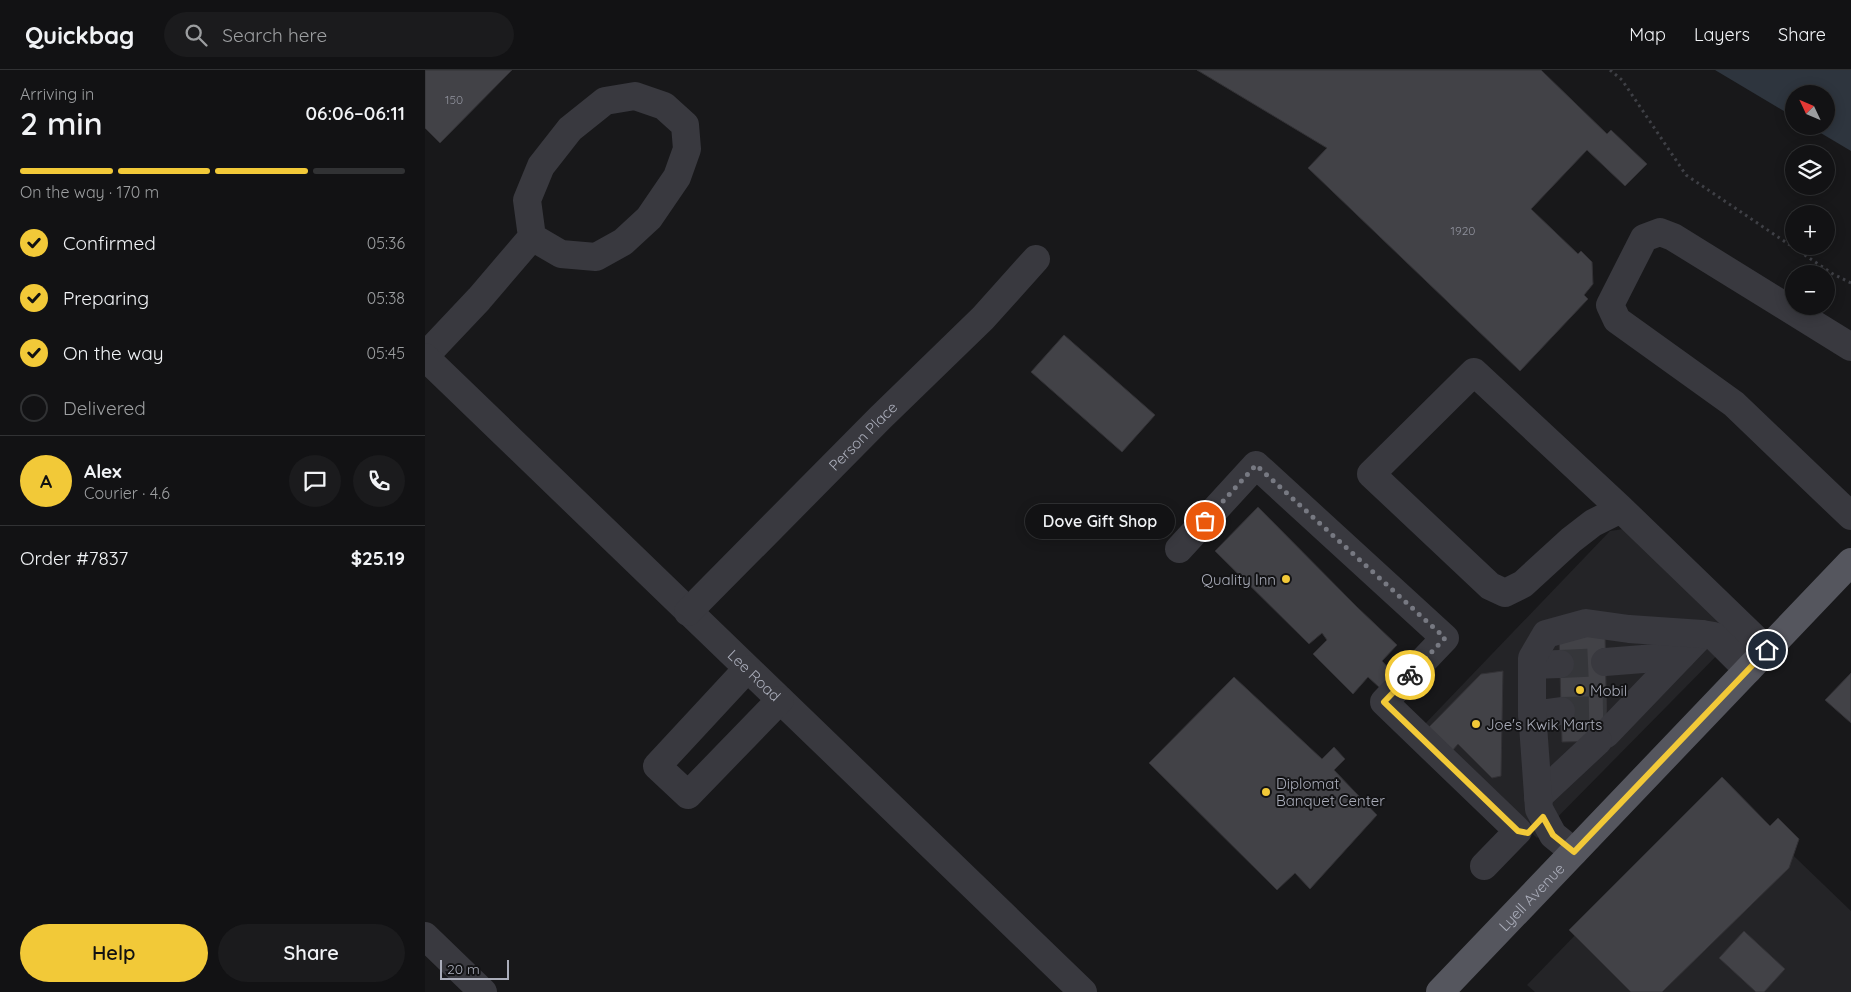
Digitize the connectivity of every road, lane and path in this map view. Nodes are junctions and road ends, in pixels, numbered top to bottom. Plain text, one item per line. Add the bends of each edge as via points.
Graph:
1 (1610, 70) edge
2 (532, 237) junction
3 (1036, 259) dead end
4 (1851, 283) edge
5 (1851, 347) edge
6 (425, 356) edge
7 (1621, 509) junction
8 (1851, 516) edge
9 (1179, 549) dead end
10 (1851, 562) edge
11 (688, 612) junction
12 (1736, 620) junction
13 (1708, 635) junction
14 (1767, 650) junction
15 (1681, 656) junction
16 (1605, 662) tunnel mouth
17 (1560, 664) tunnel mouth
18 (1532, 665) junction
19 (747, 669) junction
20 (1748, 670) junction
21 (780, 700) junction
22 (1561, 712) tunnel mouth
23 (1532, 715) junction
24 (1541, 807) junction
25 (1518, 831) junction
26 (1574, 852) junction
27 (1484, 866) dead end
28 (425, 936) edge
29 (483, 992) edge
30 (1083, 992) edge
31 (1440, 992) edge

1 - 4 path via 1622,80 1686,174
2 - 2 street via 527,200 541,166 570,129 605,101 635,96 664,106 685,125 687,149 677,177 649,218 623,242 596,257 561,254
2 - 6 street
3 - 11 street, Person Place via 983,318
5 - 8 street via 1660,232 1644,238 1610,305 1617,320 1733,404
6 - 11 street, Lee Road
7 - 7 street via 1593,523 1523,584 1505,593 1490,586 1371,474 1474,372
7 - 12 street
9 - 25 street via 1256,465 1445,638 1384,702
10 - 14 main road, Lyell Avenue
11 - 19 street, Lee Road
12 - 13 street
12 - 14 street
13 - 15 street
13 - 18 street via 1586,623 1546,634 1532,658
13 - 20 street
14 - 20 main road, Lyell Avenue
15 - 16 street
15 - 24 street via 1611,723
17 - 18 street
18 - 23 street
19 - 21 street, Lee Road
19 - 21 street via 657,766 687,795
20 - 26 main road, Lyell Avenue
21 - 30 street, Lee Road
22 - 23 street
23 - 24 street
24 - 25 street via 1528,833
24 - 26 street via 1553,835
25 - 27 street
26 - 31 main road, Lyell Avenue
28 - 29 street

